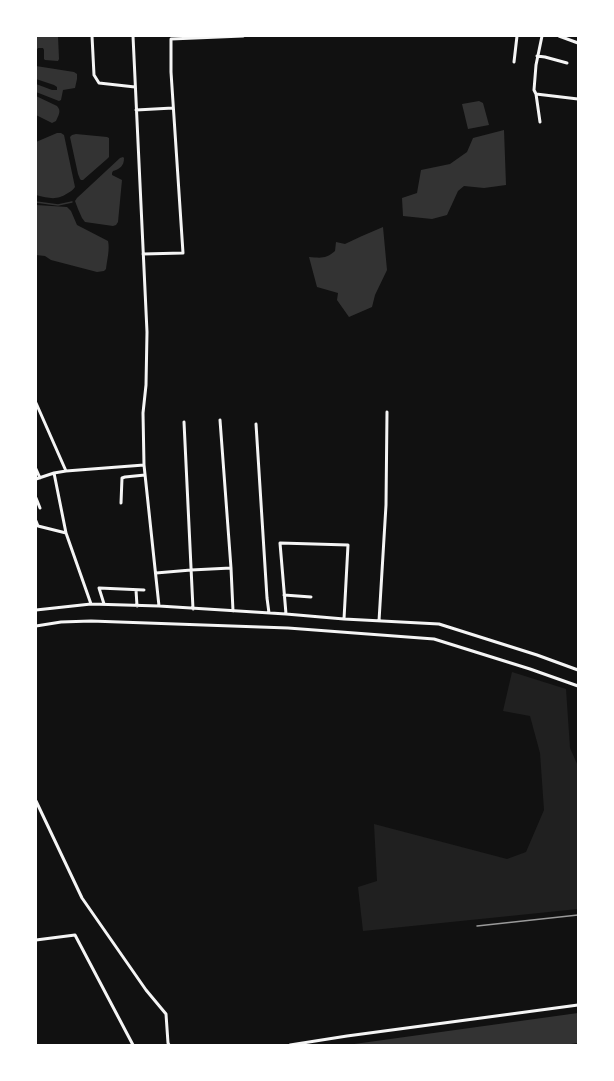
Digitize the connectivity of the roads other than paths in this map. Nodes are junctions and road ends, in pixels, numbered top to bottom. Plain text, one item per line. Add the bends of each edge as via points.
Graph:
1 (92, 36) edge
2 (133, 36) edge
3 (517, 36) edge
4 (542, 36) edge
5 (559, 36) edge
6 (243, 37) edge
7 (567, 38) edge
8 (578, 44) edge
9 (537, 56) junction
10 (514, 62) dead end
11 (567, 64) dead end
12 (135, 87) junction
13 (536, 94) junction
14 (578, 99) edge
15 (173, 108) junction
16 (136, 110) junction
17 (540, 122) dead end
18 (143, 254) junction
19 (36, 403) edge
20 (387, 412) dead end
21 (220, 420) dead end
22 (184, 422) dead end
23 (256, 424) dead end
24 (144, 464) junction
25 (36, 469) edge
26 (66, 471) junction
27 (54, 473) junction
28 (145, 474) junction
29 (38, 478) edge
30 (36, 498) edge
31 (121, 503) dead end
32 (40, 508) dead end
33 (36, 521) edge
34 (66, 533) junction
35 (231, 568) junction
36 (191, 570) junction
37 (156, 573) junction
38 (136, 590) junction
39 (144, 590) dead end
40 (284, 595) junction
41 (311, 597) dead end
42 (91, 604) junction
43 (104, 604) junction
44 (138, 606) junction
45 (159, 606) junction
46 (193, 608) junction
47 (36, 610) edge
48 (233, 611) junction
49 (269, 613) junction
50 (286, 614) junction
51 (344, 620) junction
52 (379, 621) junction
53 (36, 626) edge
54 (578, 670) edge
55 (578, 686) edge
56 (36, 801) edge
57 (36, 939) edge
58 (578, 1005) edge
59 (168, 1044) edge
60 (133, 1045) edge
61 (290, 1045) edge

1 - 12 street via 94,75 100,83
2 - 12 street
3 - 10 street
4 - 9 street
5 - 7 street
6 - 15 street via 171,39
7 - 8 street
9 - 11 street
9 - 13 street via 534,90
12 - 16 street
13 - 14 street
13 - 17 street
15 - 16 street
15 - 18 street via 182,252
16 - 18 street
18 - 24 street via 147,332 143,413
19 - 26 street
20 - 52 street via 386,505
21 - 35 street
22 - 36 street
23 - 49 street
24 - 26 street
24 - 28 street
25 - 29 street
26 - 27 street
27 - 29 street
27 - 34 street
28 - 31 street via 122,478
28 - 37 street
30 - 32 street
33 - 34 street via 38,526
34 - 42 street
35 - 36 street
35 - 48 street
36 - 37 street
36 - 46 street
37 - 45 street
38 - 39 street
38 - 43 street via 99,588
38 - 44 street
40 - 41 street
40 - 50 street
40 - 51 street via 280,543 348,545
42 - 43 street
42 - 47 street
43 - 44 street
44 - 45 street
45 - 46 street
46 - 48 street
48 - 49 street
49 - 50 street
50 - 51 street
51 - 52 street
52 - 54 street via 438,624
53 - 55 street via 54,622 91,621 288,628 434,639 530,668
56 - 59 street via 82,898 146,990 166,1014
57 - 60 street via 75,935
58 - 61 street

